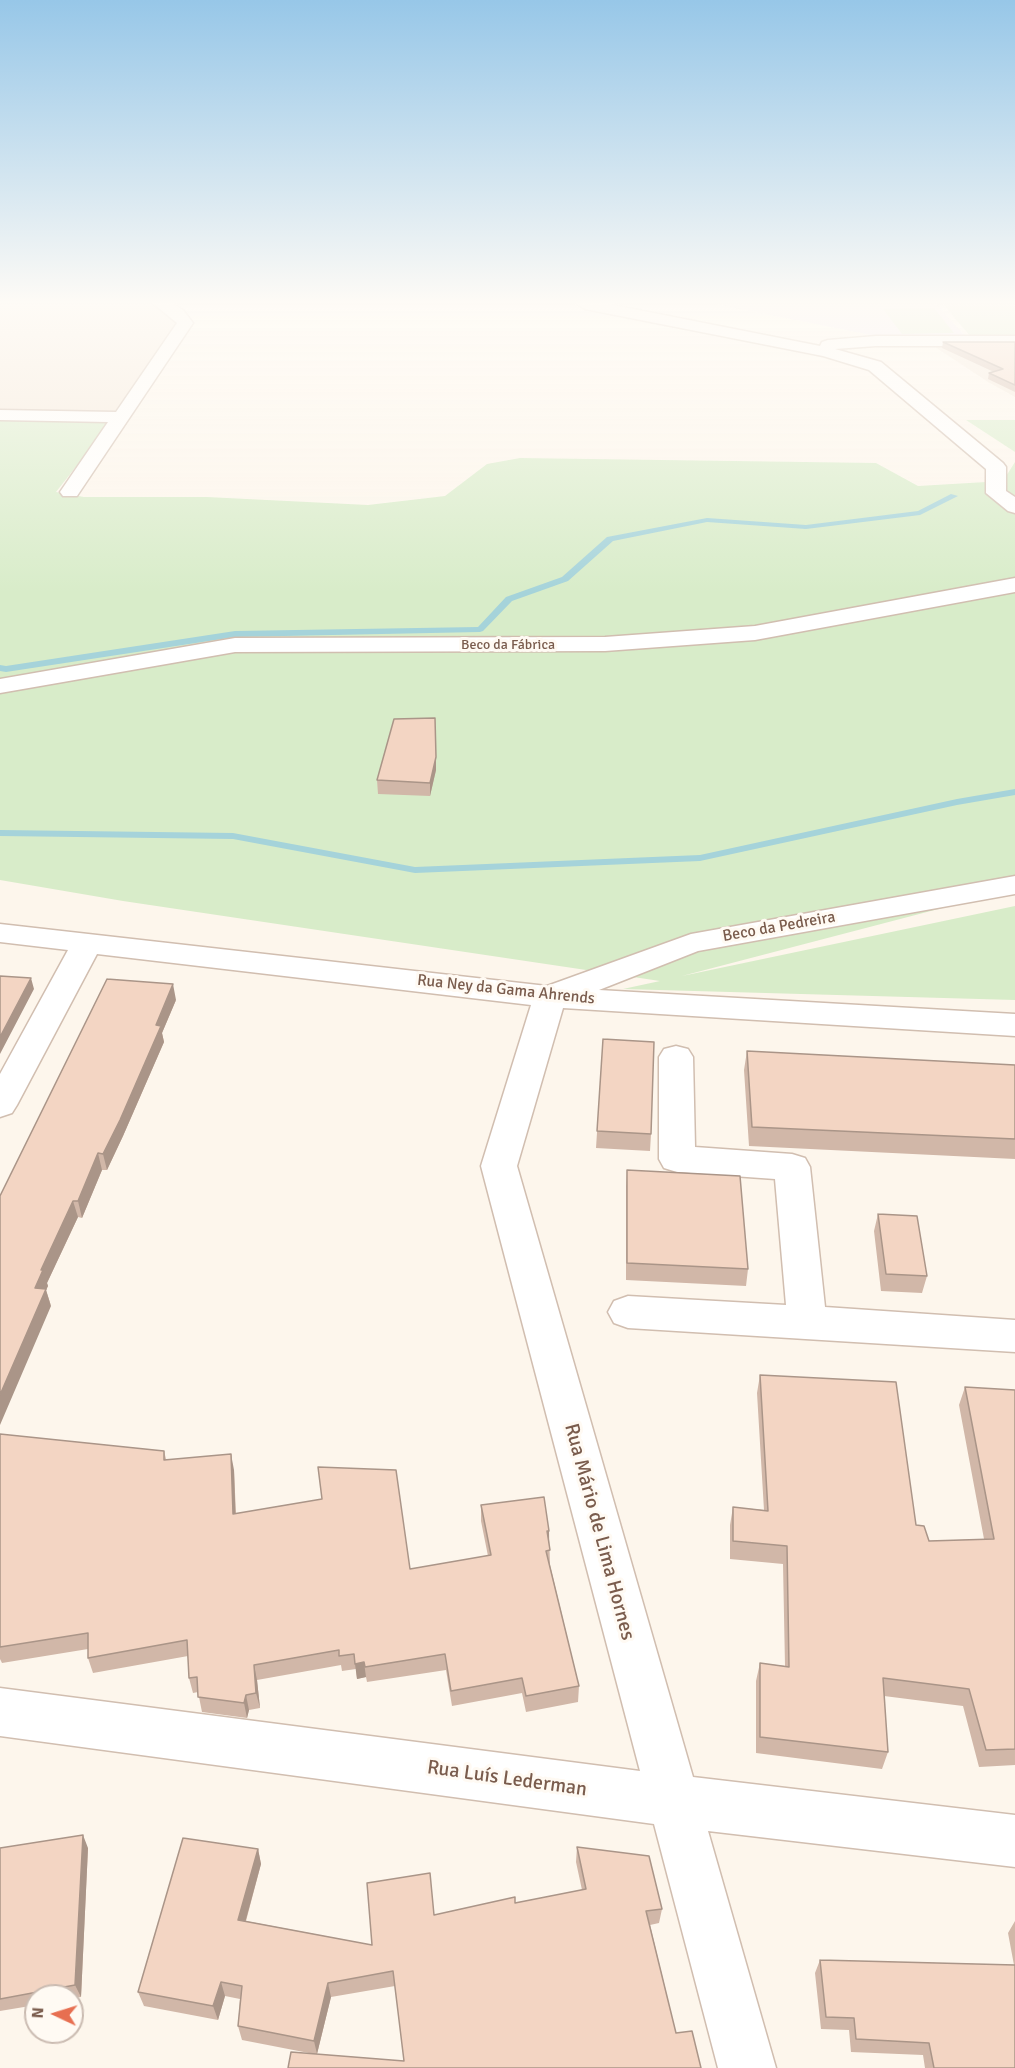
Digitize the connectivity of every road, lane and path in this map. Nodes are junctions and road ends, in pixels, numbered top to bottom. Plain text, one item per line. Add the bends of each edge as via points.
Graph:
1 (130, 401) edge
2 (916, 401) edge
3 (0, 415) edge
4 (118, 417) junction
5 (70, 492) dead end
6 (1015, 507) edge
7 (1015, 585) edge
8 (0, 686) edge
9 (1015, 885) edge
10 (0, 933) edge
11 (88, 942) junction
12 (550, 997) junction
13 (1015, 1025) edge
14 (676, 1057) dead end
15 (0, 1105) edge
16 (628, 1312) dead end
17 (807, 1322) junction
18 (1015, 1336) edge
19 (0, 1712) edge
20 (674, 1801) junction
21 (1015, 1841) edge
22 (747, 2068) edge

1 - 4 street
2 - 6 street via 996,467 996,493
3 - 4 street
4 - 5 street
7 - 8 street, Beco da Fábrica via 755,633 605,644 235,645
9 - 12 street, Beco da Pedreira via 691,943
10 - 11 street, Rua Ney da Gama Ahrends
11 - 12 street, Rua Ney da Gama Ahrends
11 - 15 street
12 - 13 street, Rua Ney da Gama Ahrends
12 - 20 street, Rua Mário de Lima Hornes via 499,1166
14 - 17 street via 677,1159 792,1167
16 - 17 street
17 - 18 street
19 - 20 street, Rua Luís Lederman
20 - 21 street, Rua Luís Lederman
20 - 22 street, Rua Mário de Lima Hornes

